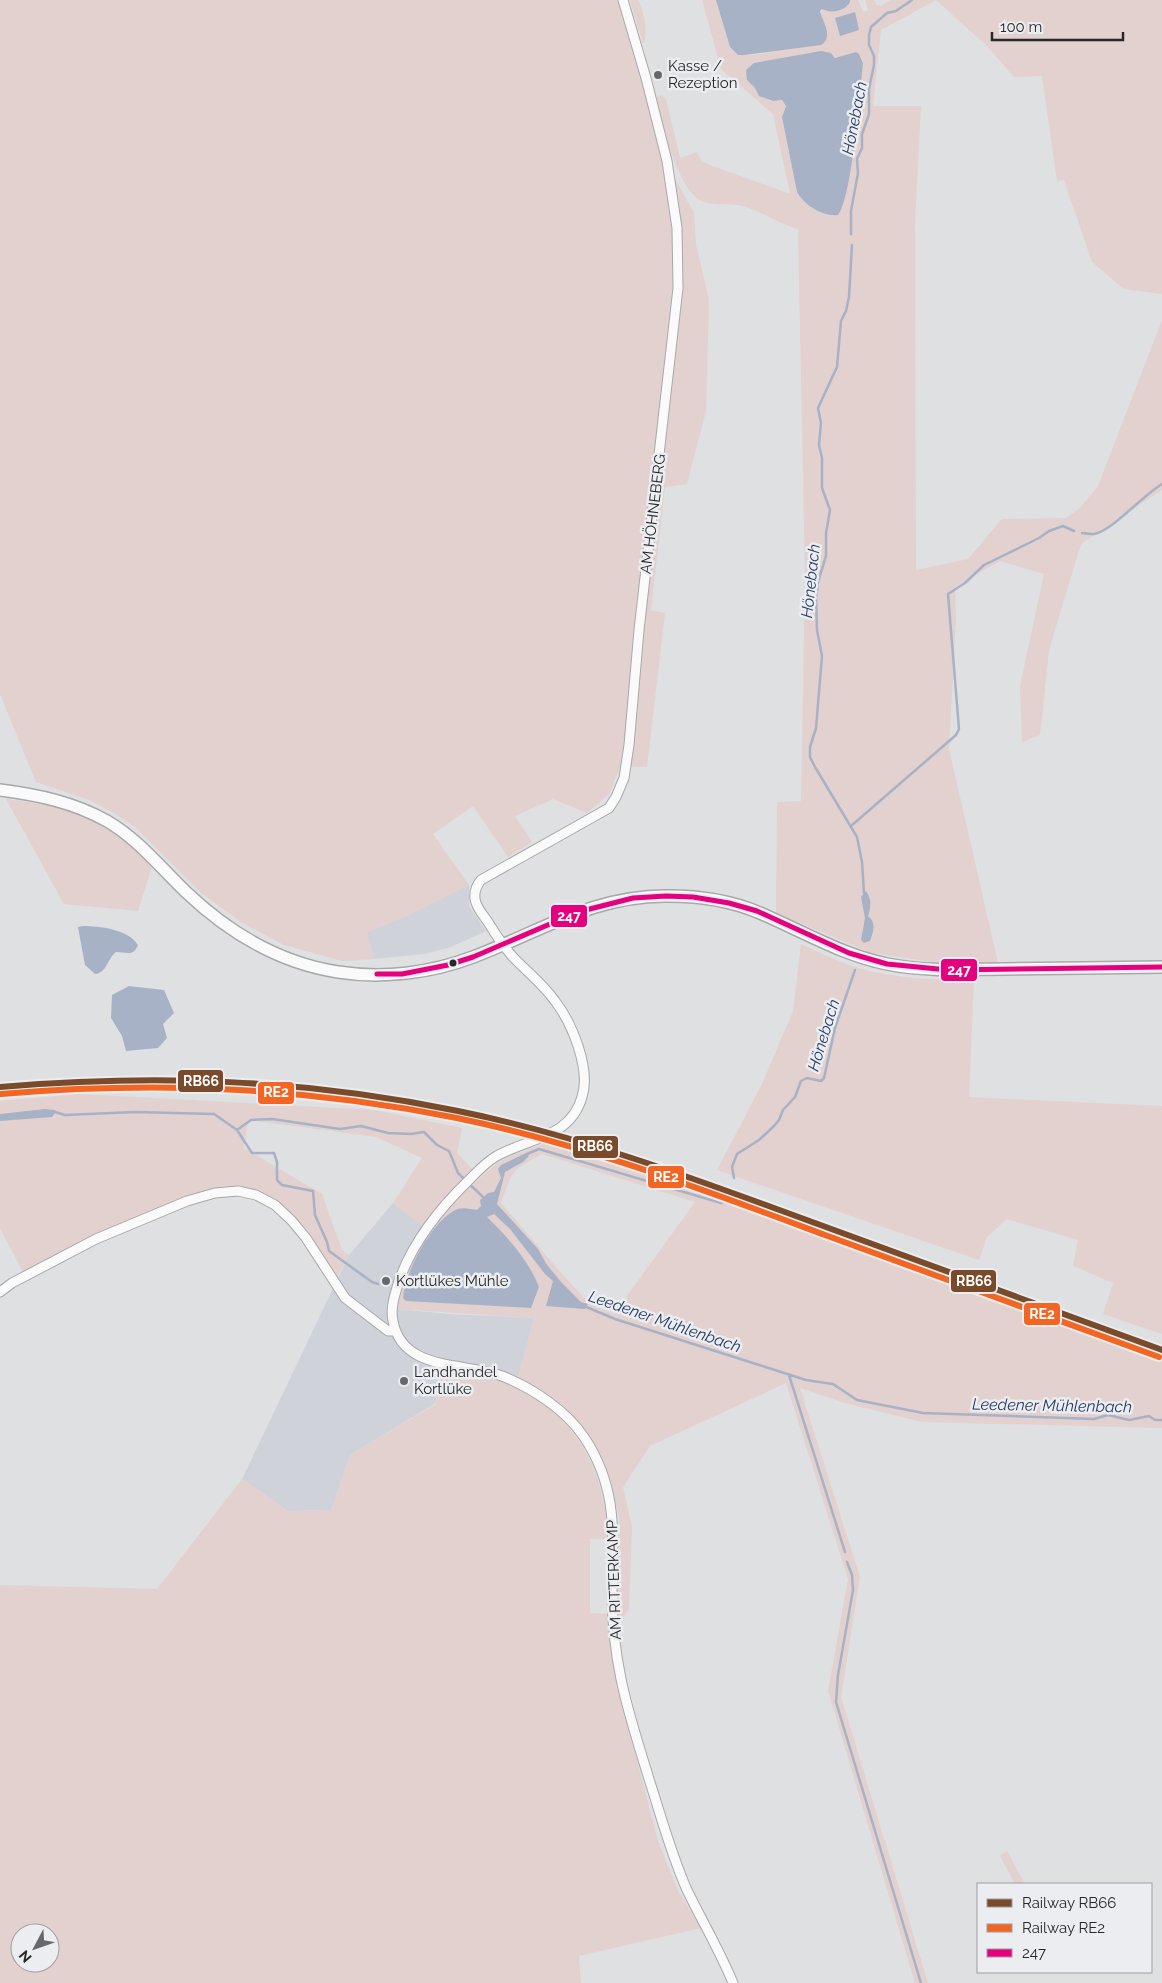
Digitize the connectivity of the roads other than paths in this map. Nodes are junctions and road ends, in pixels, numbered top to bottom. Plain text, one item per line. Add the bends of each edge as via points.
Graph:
1 (623, 0) edge
2 (0, 790) edge
3 (503, 945) junction
4 (1162, 967) edge
5 (0, 1292) edge
6 (395, 1331) junction
7 (733, 1983) edge

1 - 3 street, AM HÖHNEBERG via 667,161 677,228 678,288 629,745 624,778 609,808 481,880 476,887 475,903
2 - 3 main road via 42,796 79,807 110,823 141,846 204,909 225,925 255,944 291,960 339,972 402,974 473,958
3 - 4 main road via 578,912 633,898 666,896 693,897 757,911 849,953 887,964 948,970
3 - 6 street via 563,1011 582,1062 586,1086 574,1116 563,1127 492,1159 457,1191 417,1240 395,1293 392,1310
5 - 6 street via 96,1239 187,1201 238,1191 275,1205 306,1238 345,1298 388,1331
6 - 7 street, AM RITTERKAMP via 413,1353 429,1361 480,1369 533,1392 568,1418 584,1437 604,1474 613,1513 613,1628 621,1681 667,1838 687,1890

